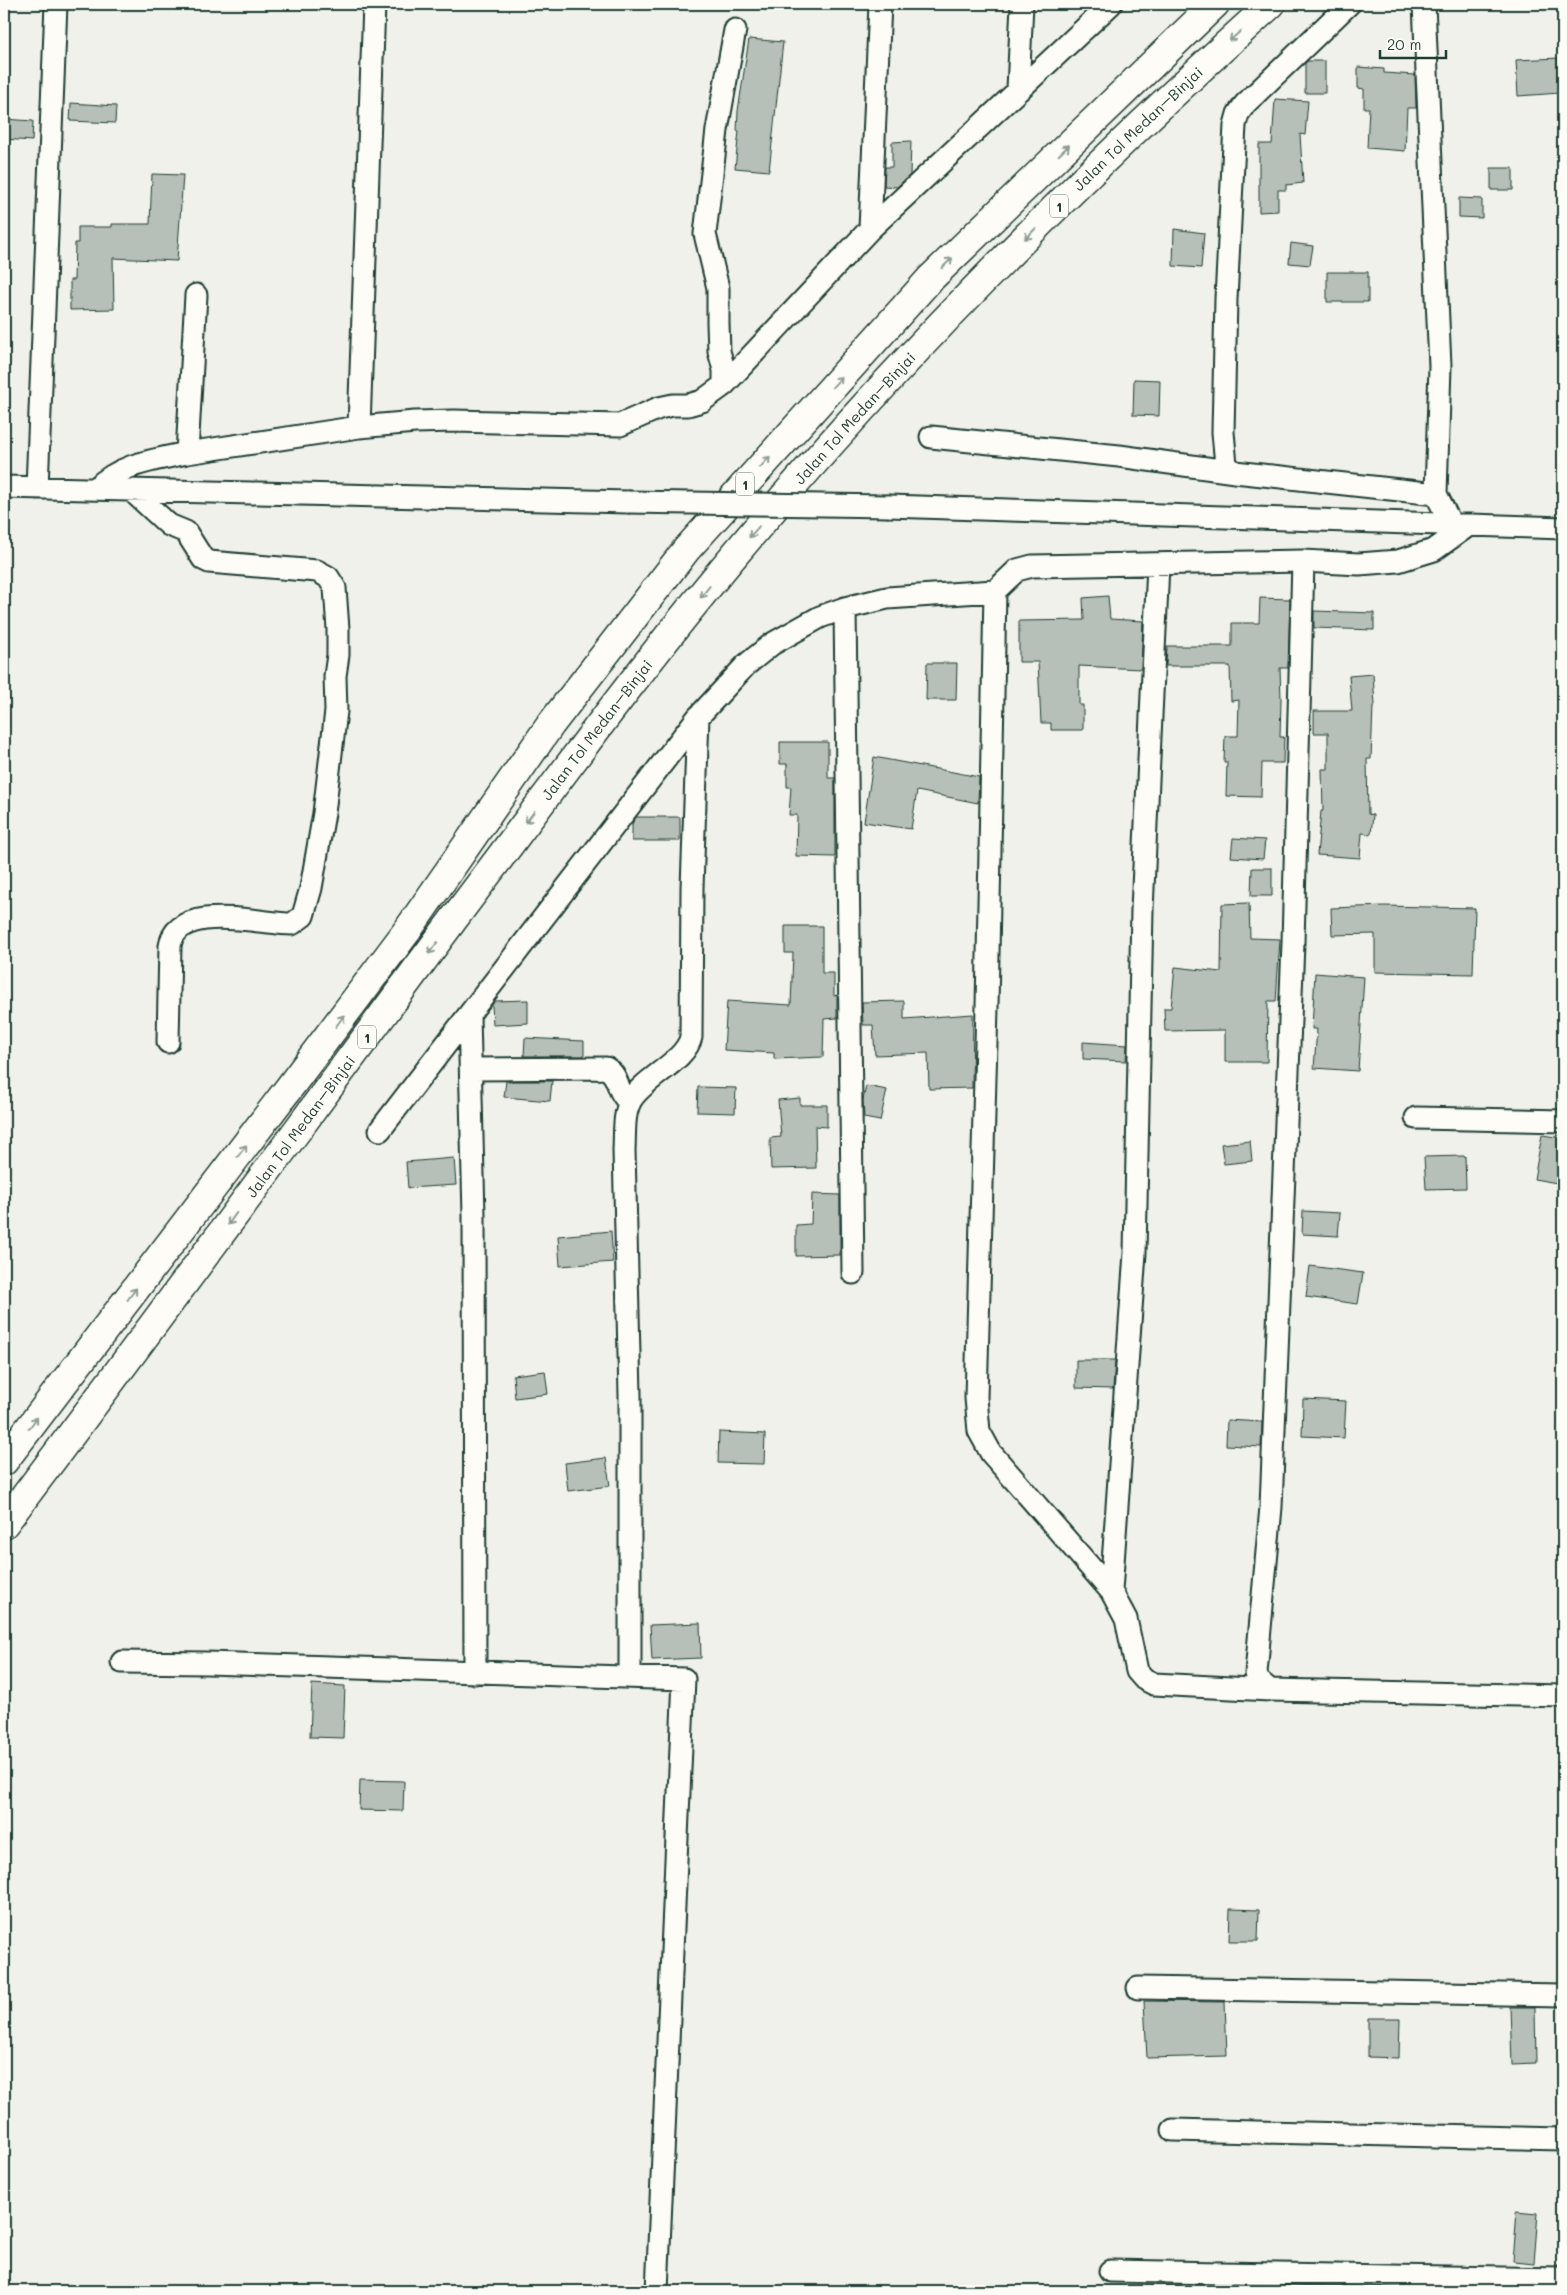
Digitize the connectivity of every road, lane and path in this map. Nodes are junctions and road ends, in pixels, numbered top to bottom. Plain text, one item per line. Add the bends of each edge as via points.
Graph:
1 (56, 4) edge
2 (374, 4) edge
3 (880, 4) edge
4 (1022, 4) edge
5 (1112, 4) edge
6 (1215, 4) edge
7 (1271, 4) edge
8 (1348, 4) edge
9 (1424, 4) edge
10 (734, 30) dead end
11 (1018, 89) junction
12 (870, 229) junction
13 (196, 295) dead end
14 (724, 385) junction
15 (359, 427) junction
16 (931, 437) dead end
17 (186, 453) junction
18 (1236, 472) junction
19 (4, 487) edge
20 (37, 488) junction
21 (95, 489) junction
22 (131, 490) junction
23 (1436, 494) junction
24 (1460, 524) junction
25 (1563, 528) edge
26 (1303, 561) junction
27 (1158, 565) junction
28 (995, 591) junction
29 (845, 608) junction
30 (698, 717) junction
31 (469, 1016) junction
32 (168, 1042) dead end
33 (471, 1070) junction
34 (630, 1102) junction
35 (1416, 1118) dead end
36 (1563, 1121) edge
37 (380, 1130) dead end
38 (853, 1273) dead end
39 (4, 1461) edge
40 (4, 1524) edge
41 (1111, 1591) junction
42 (122, 1662) dead end
43 (475, 1673) junction
44 (630, 1676) junction
45 (1270, 1690) junction
46 (1563, 1696) edge
47 (1138, 1988) dead end
48 (1563, 1995) edge
49 (1173, 2130) dead end
50 (1563, 2139) edge
51 (1110, 2270) dead end
52 (1563, 2279) edge
53 (657, 2291) edge

1 - 20 street
2 - 15 street
3 - 12 street
4 - 11 street
5 - 11 street
39 -> 6 highway, 1 via 319,1049 407,931 551,724 686,550 930,279
7 -> 40 highway, Jalan Tol Medan–Binjai / 1 via 1188,79 955,308 735,554 580,749
8 - 18 street via 1245,104 1235,124 1223,432 1226,465
9 - 23 street via 1440,366
10 - 14 street via 717,130 706,234 718,288
11 - 12 street
12 - 14 street
13 - 17 street
14 - 15 street via 702,401 659,408 620,425 454,421
15 - 17 street
16 - 18 street via 1119,456
17 - 21 street via 122,470 107,477
18 - 23 street
19 - 20 street
20 - 21 street
21 - 22 street
22 - 24 street, bridge via 889,506
22 - 32 street via 169,525 186,532 203,559 209,562 317,571 328,578 335,588 338,629 336,711 324,813 308,906 300,920 292,924 199,919 178,928 170,946
23 - 24 street
24 - 25 street
24 - 26 street via 1434,550 1398,561 1359,564
26 - 27 street
26 - 45 street via 1293,942 1271,1507 1256,1674
27 - 28 street via 1024,568 1017,570
27 - 41 street via 1142,910 1135,1253
28 - 29 street via 887,598
28 - 41 street via 988,997 976,1398 979,1431 992,1453
29 - 30 street via 820,617 772,644 746,664
29 - 38 street
30 - 31 street
30 - 34 street via 691,1037 687,1047
31 - 33 street
31 - 37 street
33 - 34 street via 606,1068 616,1077 620,1094
33 - 43 street
34 - 44 street via 624,1150 630,1395
35 - 36 street
41 - 45 street via 1126,1619 1137,1671 1144,1679 1154,1684
42 - 43 street via 207,1662
43 - 44 street
44 - 53 street via 684,1679
45 - 46 street
47 - 48 street
49 - 50 street
51 - 52 street

